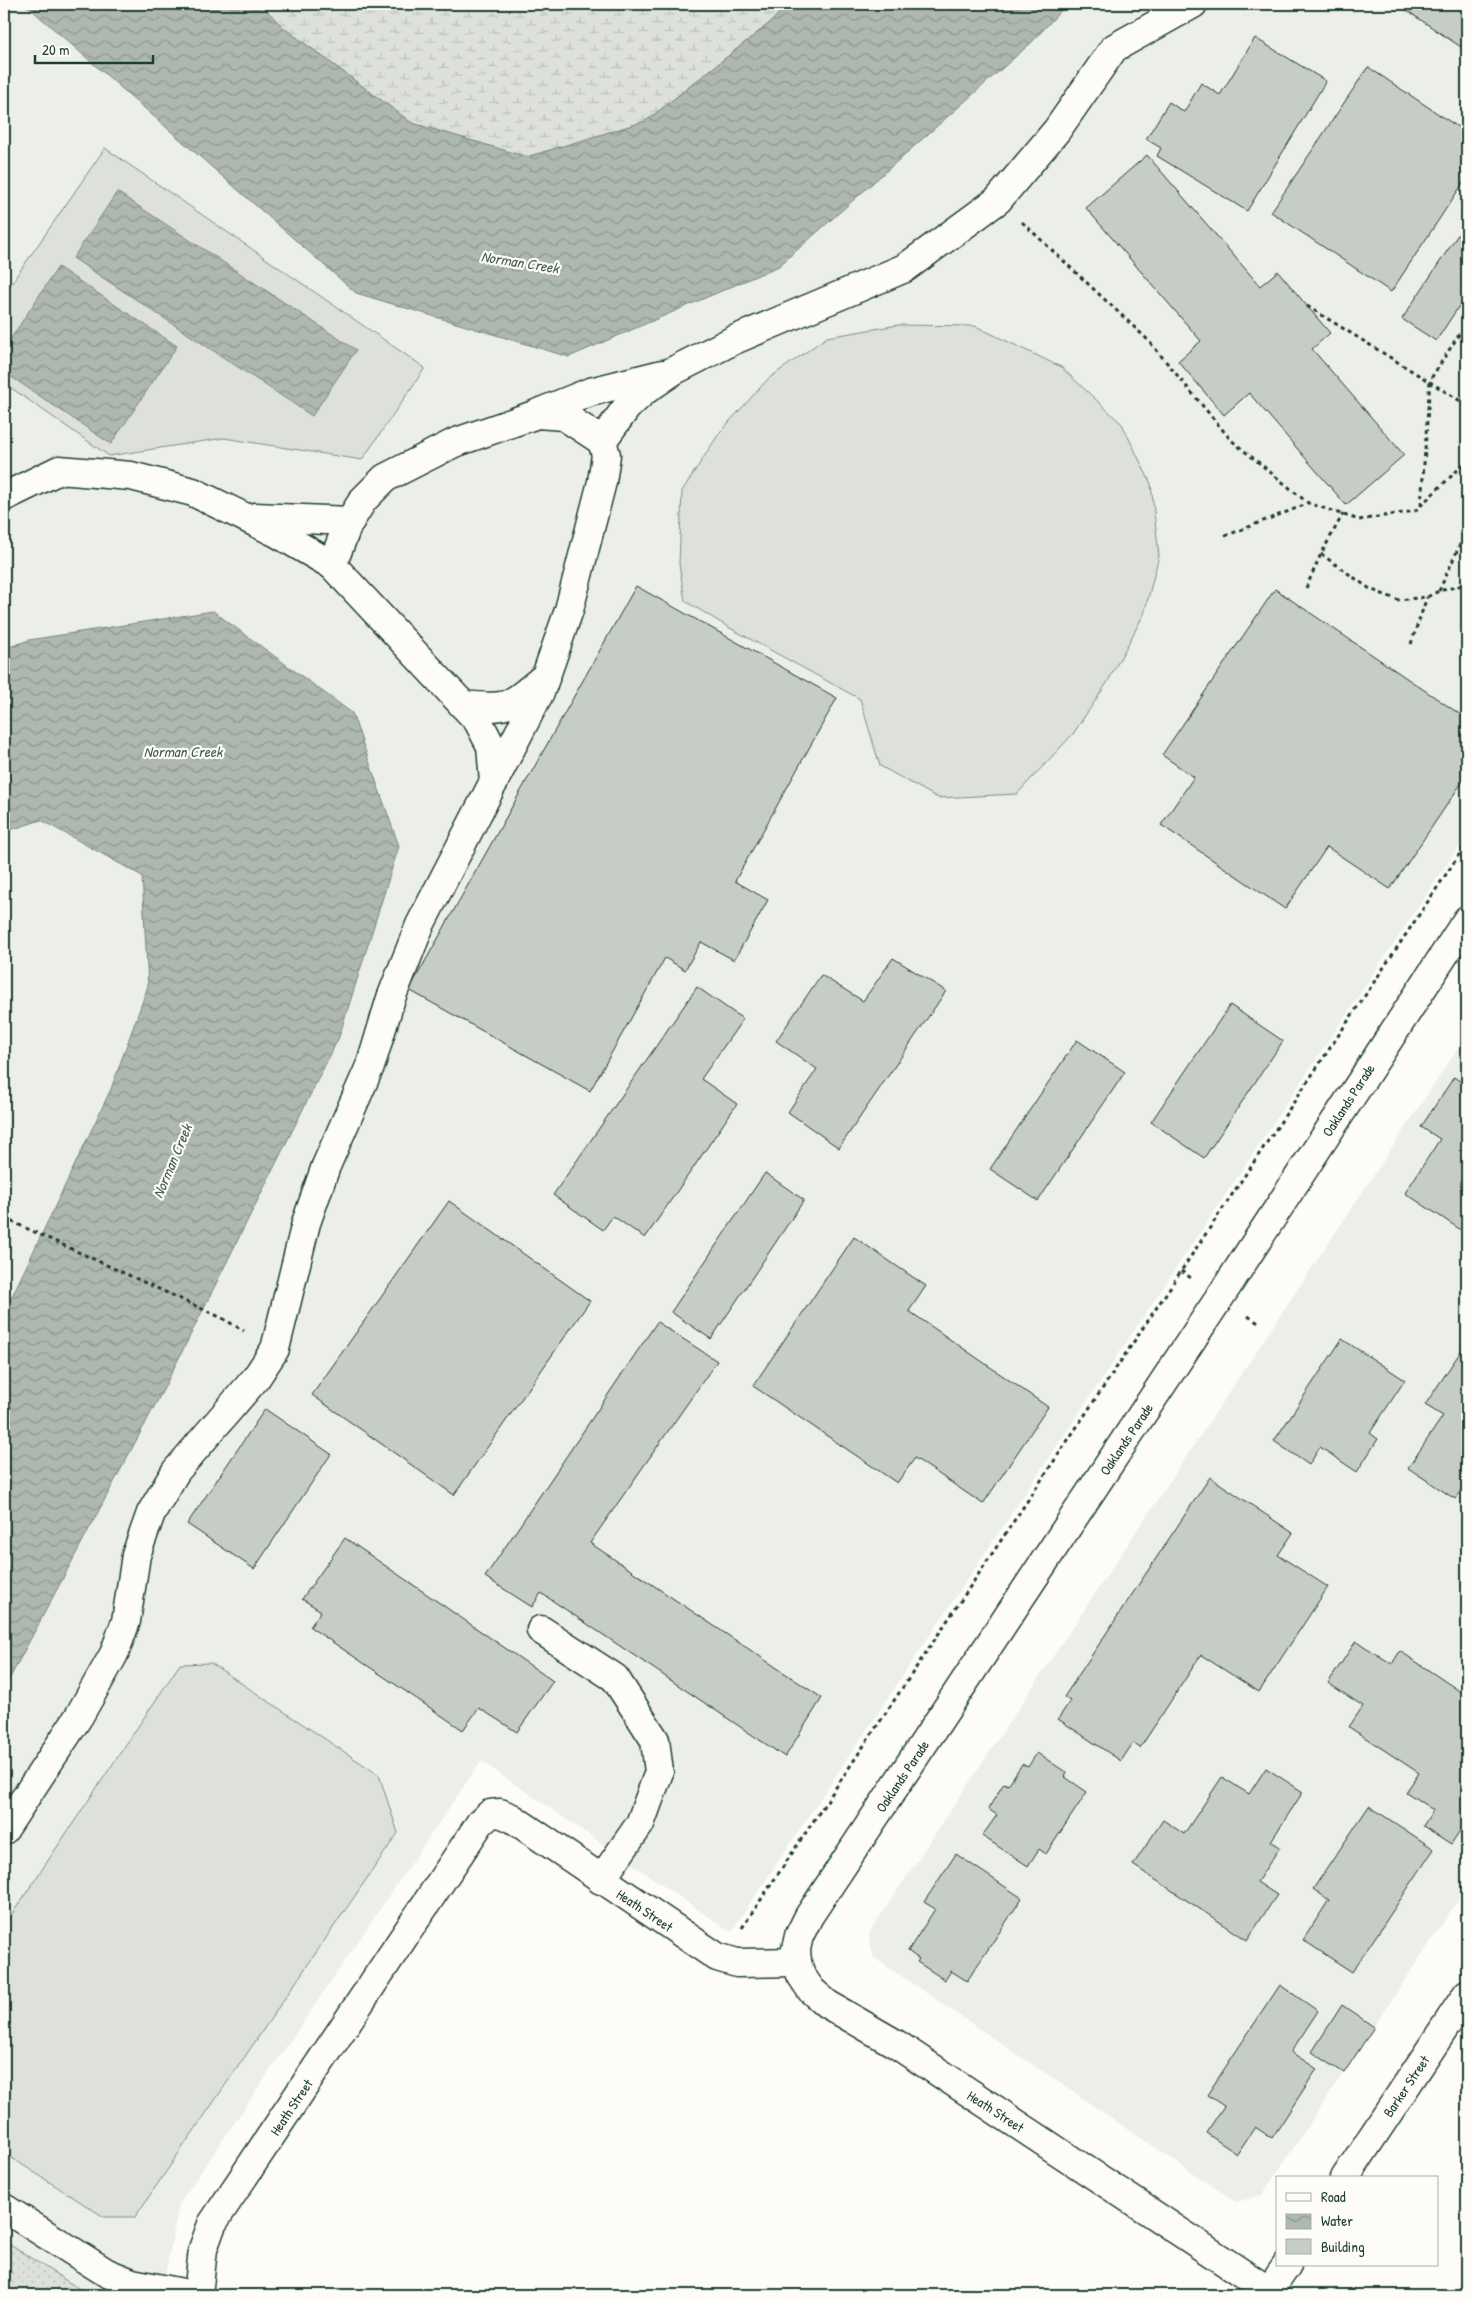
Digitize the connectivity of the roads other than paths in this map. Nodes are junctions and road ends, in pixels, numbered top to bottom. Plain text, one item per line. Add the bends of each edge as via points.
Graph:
1 (1193, 4) edge
2 (673, 371) junction
3 (537, 414) junction
4 (602, 441) junction
5 (4, 497) edge
6 (246, 517) junction
7 (350, 521) junction
8 (332, 565) junction
9 (546, 676) junction
10 (463, 705) junction
11 (494, 782) junction
12 (1467, 920) edge
13 (541, 1630) dead end
14 (4, 1830) edge
15 (601, 1880) junction
16 (797, 1962) junction
17 (1467, 1994) edge
18 (1346, 2176) edge
19 (4, 2208) edge
20 (1286, 2266) edge
21 (1272, 2293) edge
22 (193, 2295) edge
23 (198, 2295) edge

1 - 2 street via 1114,48 1057,130 998,200 905,268 734,340
2 - 3 street via 590,392
2 - 4 street via 627,407
3 - 4 street via 564,416
3 - 7 street via 454,443 386,478 364,500
4 - 9 street via 606,454 602,482 569,610
5 - 6 street via 59,470 122,475 193,492
6 - 7 street
6 - 8 street
7 - 8 street
8 - 10 street
9 - 10 street via 514,702 501,708
9 - 11 street
10 - 11 street via 478,722 490,746
11 - 14 street via 420,925 391,998 371,1064 326,1166 306,1223 275,1349 256,1378 176,1471 150,1513 136,1555 126,1621 114,1654 79,1716
12 - 16 street, Oaklands Parade via 809,1916 798,1936
13 - 15 street via 615,1678 655,1740 659,1772 640,1824
15 - 16 street, Heath Street via 720,1959 737,1963
15 - 23 street, Heath Street via 512,1818 495,1812 486,1816 212,2224 203,2248
16 - 21 street, Heath Street via 811,1990 827,2004 896,2044
17 - 18 street, Barker Street
19 - 22 street via 107,2274 132,2283
20 - 21 street

